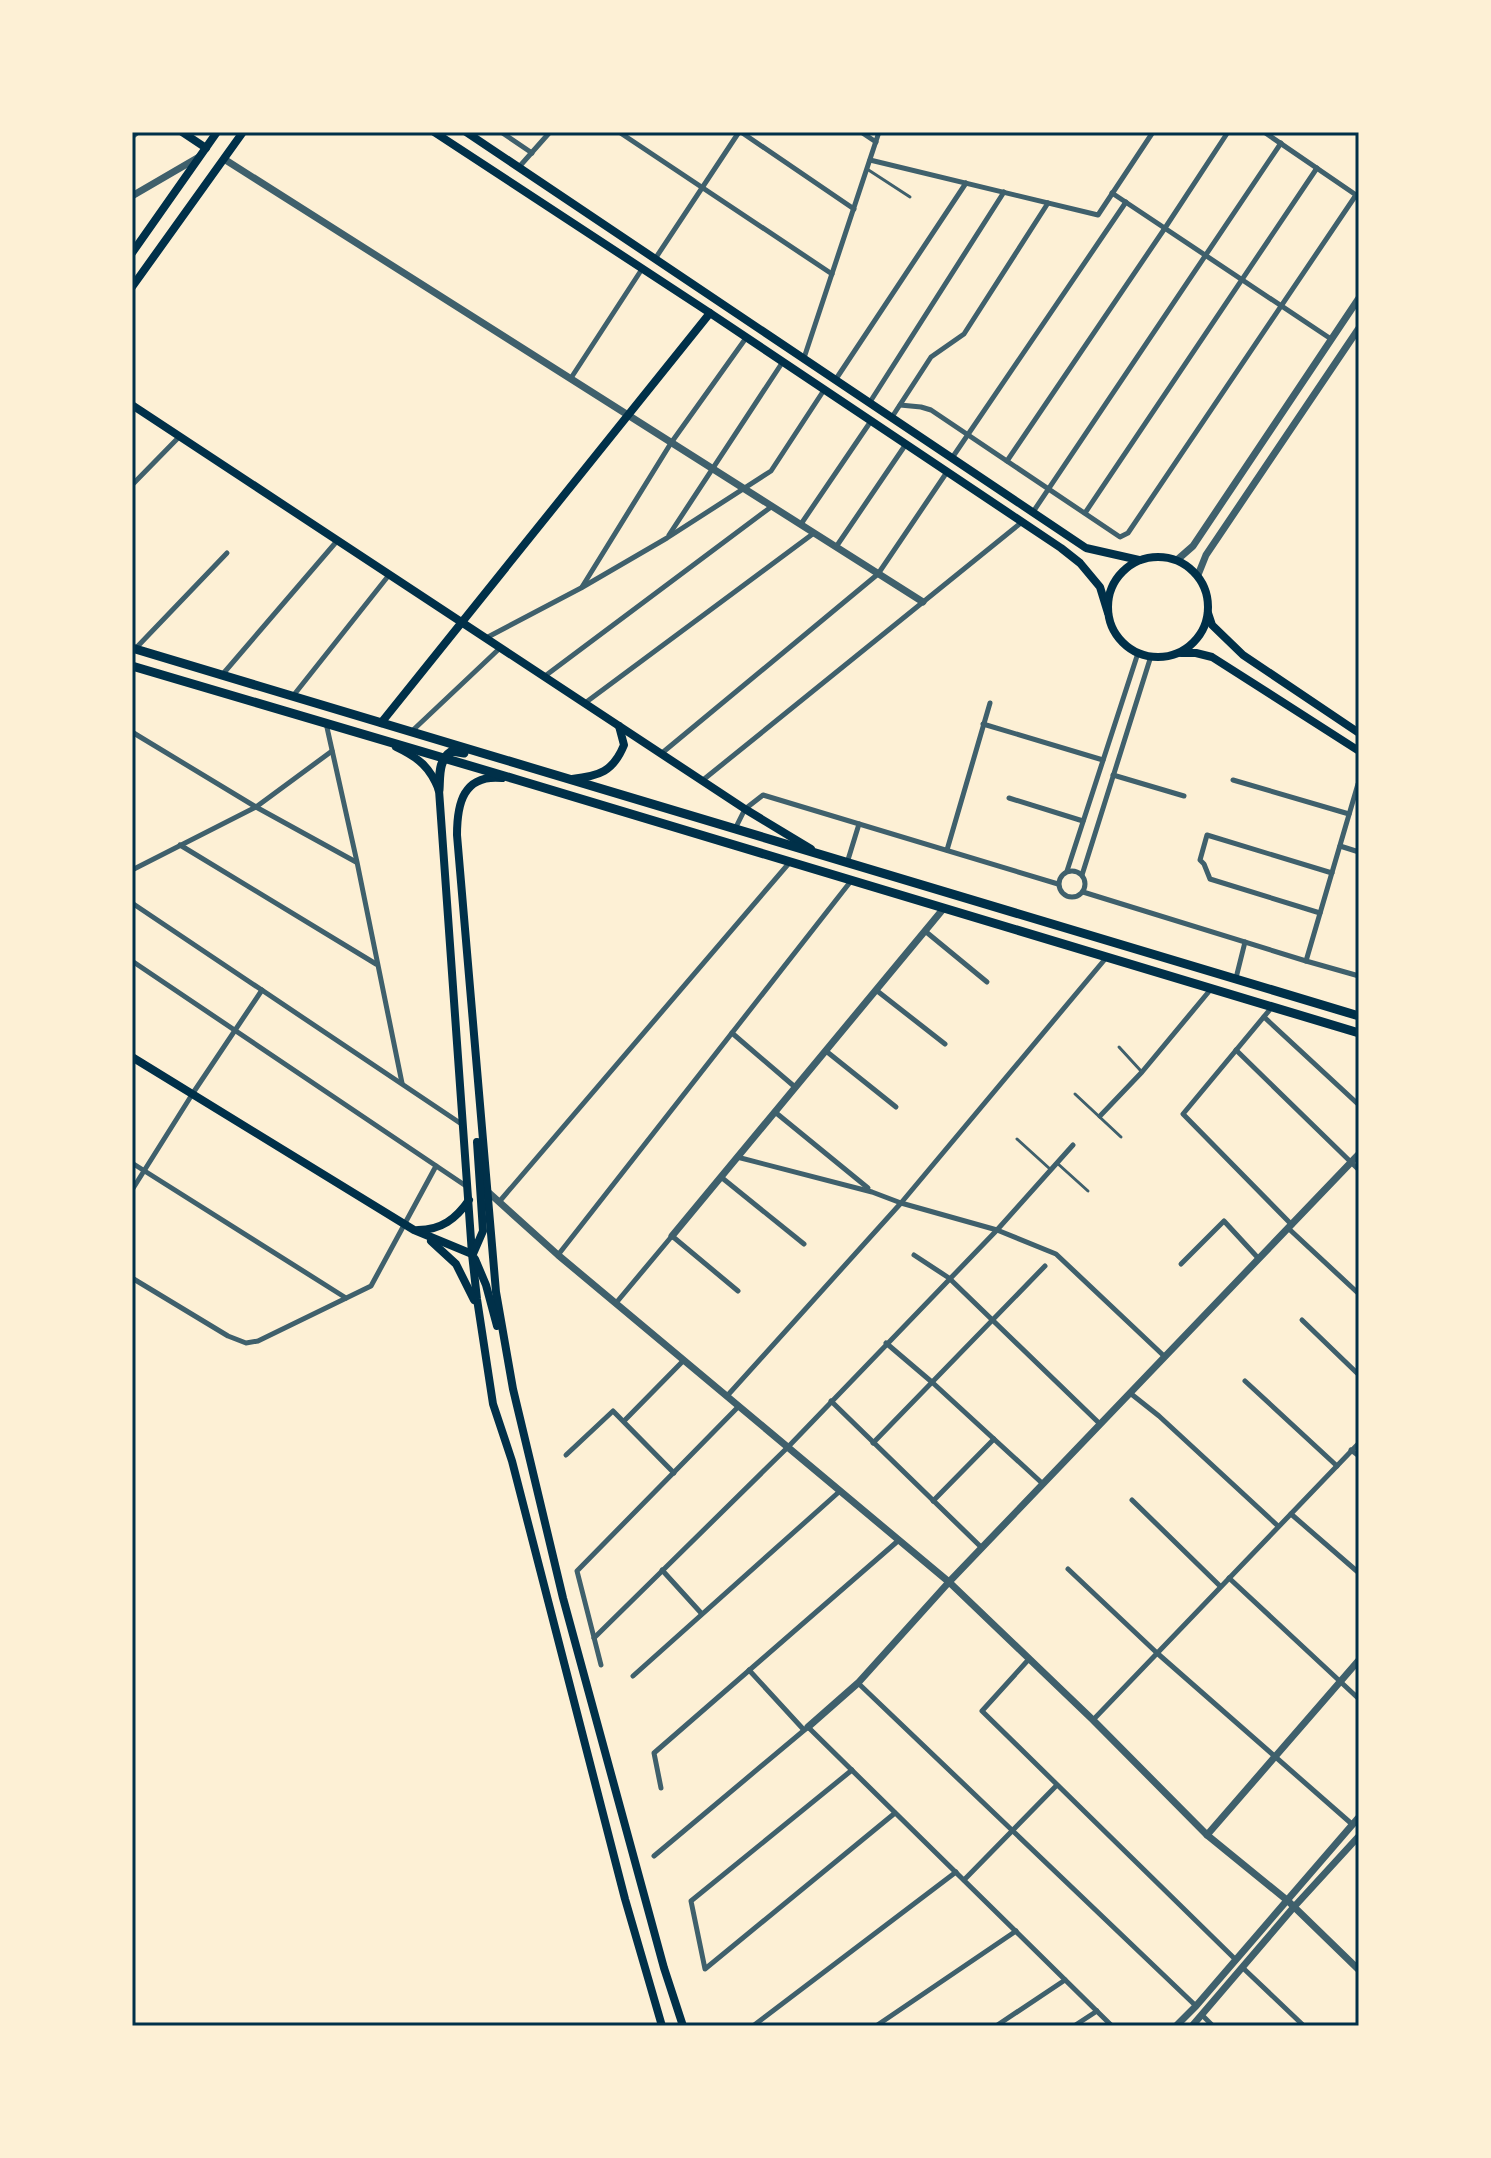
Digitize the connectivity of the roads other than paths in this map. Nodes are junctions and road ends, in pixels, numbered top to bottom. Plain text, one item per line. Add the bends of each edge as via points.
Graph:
1 (138, 132) edge
2 (182, 132) edge
3 (217, 132) edge
4 (243, 132) edge
5 (434, 132) edge
6 (466, 132) edge
7 (501, 132) edge
8 (550, 132) edge
9 (619, 132) edge
10 (740, 132) edge
11 (861, 132) edge
12 (879, 132) edge
13 (1153, 132) edge
14 (1228, 132) edge
15 (1264, 132) edge
16 (132, 137) edge
17 (876, 142) junction
18 (1281, 143) junction
19 (204, 152) junction
20 (532, 153) junction
21 (224, 159) junction
22 (870, 160) junction
23 (519, 168) junction
24 (1317, 168) junction
25 (867, 169) junction
26 (966, 183) junction
27 (701, 187) junction
28 (1004, 192) junction
29 (1112, 193) junction
30 (132, 196) edge
31 (1357, 196) edge
32 (910, 197) dead end
33 (1126, 202) junction
34 (1048, 203) junction
35 (854, 209) junction
36 (609, 228) junction
37 (1165, 228) junction
38 (600, 241) junction
39 (132, 253) edge
40 (1205, 255) junction
41 (655, 259) junction
42 (643, 269) junction
43 (832, 274) junction
44 (1242, 280) junction
45 (132, 287) edge
46 (1359, 298) edge
47 (1281, 306) junction
48 (710, 313) junction
49 (1359, 328) edge
50 (746, 337) junction
51 (1331, 339) junction
52 (1345, 348) junction
53 (803, 358) junction
54 (783, 362) junction
55 (570, 380) junction
56 (835, 380) junction
57 (825, 390) junction
58 (870, 403) junction
59 (132, 405) edge
60 (900, 405) junction
61 (627, 416) junction
62 (891, 418) junction
63 (871, 421) junction
64 (180, 436) junction
65 (969, 436) junction
66 (671, 443) junction
67 (906, 444) junction
68 (952, 458) junction
69 (1007, 461) junction
70 (711, 469) junction
71 (947, 472) junction
72 (132, 485) edge
73 (744, 489) junction
74 (1048, 489) junction
75 (771, 507) junction
76 (1033, 512) junction
77 (1085, 513) junction
78 (1022, 522) junction
79 (800, 525) junction
80 (814, 533) junction
81 (667, 538) junction
82 (337, 540) junction
83 (836, 547) junction
84 (1086, 548) junction
85 (227, 553) dead end
86 (1139, 560) junction
87 (1177, 560) junction
88 (1080, 563) junction
89 (389, 574) junction
90 (878, 574) junction
91 (1198, 575) junction
92 (581, 588) junction
93 (923, 602) junction
94 (1108, 613) junction
95 (1208, 613) junction
96 (461, 622) junction
97 (486, 638) junction
98 (134, 648) edge
99 (500, 648) junction
100 (1138, 653) junction
101 (1176, 653) junction
102 (1151, 656) junction
103 (132, 666) edge
104 (222, 675) junction
105 (545, 677) junction
106 (293, 696) junction
107 (585, 703) junction
108 (990, 703) dead end
109 (325, 722) junction
110 (381, 723) junction
111 (983, 724) junction
112 (619, 726) junction
113 (132, 732) edge
114 (411, 732) junction
115 (1359, 733) edge
116 (366, 734) junction
117 (332, 751) junction
118 (1359, 751) edge
119 (661, 754) junction
120 (444, 757) junction
121 (494, 757) junction
122 (1103, 760) junction
123 (1113, 775) junction
124 (518, 780) junction
125 (570, 780) junction
126 (1233, 780) dead end
127 (702, 781) junction
128 (1358, 784) edge
129 (439, 790) junction
130 (1184, 796) dead end
131 (1009, 798) dead end
132 (256, 807) junction
133 (745, 809) junction
134 (1349, 814) junction
135 (1083, 821) junction
136 (859, 824) junction
137 (735, 829) junction
138 (457, 835) junction
139 (443, 836) junction
140 (180, 845) junction
141 (1340, 846) junction
142 (947, 850) junction
143 (1359, 852) edge
144 (819, 854) junction
145 (357, 862) junction
146 (790, 862) junction
147 (847, 863) junction
148 (132, 870) edge
149 (1067, 871) junction
150 (1332, 873) junction
151 (1082, 875) junction
152 (852, 880) junction
153 (1058, 884) junction
154 (1083, 892) junction
155 (132, 903) edge
156 (944, 908) junction
157 (1320, 913) junction
158 (1062, 927) junction
159 (925, 931) junction
160 (1058, 942) junction
161 (1245, 942) junction
162 (1107, 957) junction
163 (132, 961) edge
164 (1306, 961) junction
165 (377, 965) junction
166 (1359, 976) edge
167 (1236, 979) junction
168 (470, 980) junction
169 (453, 981) junction
170 (987, 982) dead end
171 (1211, 989) junction
172 (262, 990) junction
173 (876, 990) junction
174 (1272, 1007) junction
175 (1359, 1016) edge
176 (1264, 1017) junction
177 (235, 1030) junction
178 (732, 1033) junction
179 (1359, 1033) edge
180 (945, 1044) dead end
181 (1119, 1047) dead end
182 (1236, 1050) junction
183 (826, 1051) junction
184 (132, 1057) edge
185 (1142, 1072) junction
186 (402, 1083) junction
187 (795, 1087) junction
188 (193, 1093) junction
189 (1075, 1094) dead end
190 (1359, 1105) edge
191 (896, 1107) dead end
192 (775, 1112) junction
193 (481, 1116) junction
194 (1100, 1116) junction
195 (464, 1125) junction
196 (1121, 1137) dead end
197 (1017, 1139) dead end
198 (1073, 1145) dead end
199 (1359, 1154) edge
200 (737, 1157) junction
201 (1351, 1162) junction
202 (132, 1163) edge
203 (1057, 1163) junction
204 (436, 1166) junction
205 (1050, 1169) junction
206 (145, 1170) junction
207 (1359, 1170) edge
208 (721, 1177) junction
209 (468, 1187) junction
210 (132, 1190) edge
211 (487, 1191) junction
212 (1088, 1191) dead end
213 (872, 1192) junction
214 (469, 1199) junction
215 (499, 1202) junction
216 (901, 1203) junction
217 (404, 1224) junction
218 (1290, 1226) junction
219 (414, 1230) junction
220 (997, 1230) junction
221 (672, 1236) junction
222 (804, 1244) dead end
223 (472, 1254) junction
224 (558, 1255) junction
225 (914, 1255) dead end
226 (1259, 1259) junction
227 (1181, 1264) dead end
228 (1045, 1266) dead end
229 (132, 1278) edge
230 (949, 1278) junction
231 (738, 1291) dead end
232 (1359, 1294) edge
233 (347, 1299) junction
234 (616, 1303) junction
235 (479, 1309) junction
236 (1302, 1320) dead end
237 (993, 1321) junction
238 (886, 1343) junction
239 (1164, 1356) junction
240 (684, 1360) junction
241 (1359, 1375) edge
242 (1245, 1381) dead end
243 (933, 1383) junction
244 (513, 1389) junction
245 (1130, 1393) junction
246 (727, 1396) junction
247 (831, 1401) junction
248 (739, 1406) junction
249 (624, 1421) junction
250 (1100, 1424) junction
251 (994, 1439) junction
252 (873, 1443) junction
253 (1359, 1443) edge
254 (788, 1447) junction
255 (1351, 1450) junction
256 (566, 1455) dead end
257 (1359, 1456) edge
258 (1337, 1466) junction
259 (674, 1473) junction
260 (1044, 1485) junction
261 (840, 1491) junction
262 (1132, 1500) dead end
263 (933, 1501) junction
264 (1291, 1514) junction
265 (1278, 1526) junction
266 (899, 1540) junction
267 (982, 1548) junction
268 (556, 1564) junction
269 (539, 1569) junction
270 (1068, 1569) dead end
271 (662, 1570) junction
272 (1359, 1573) edge
273 (1229, 1578) junction
274 (949, 1582) junction
275 (1220, 1586) junction
276 (702, 1614) junction
277 (594, 1638) junction
278 (1157, 1653) junction
279 (1029, 1659) junction
280 (1359, 1660) edge
281 (601, 1665) dead end
282 (749, 1670) junction
283 (633, 1676) dead end
284 (1340, 1682) junction
285 (858, 1683) junction
286 (1359, 1699) edge
287 (1093, 1720) junction
288 (806, 1729) junction
289 (1275, 1757) junction
290 (852, 1770) junction
291 (1056, 1786) junction
292 (661, 1788) dead end
293 (895, 1813) junction
294 (1359, 1817) edge
295 (1353, 1825) junction
296 (1013, 1831) junction
297 (1207, 1835) junction
298 (1359, 1836) edge
299 (654, 1856) dead end
300 (956, 1872) junction
301 (964, 1880) junction
302 (1290, 1905) junction
303 (1016, 1931) junction
304 (1236, 1960) junction
305 (1243, 1968) junction
306 (1359, 1970) edge
307 (1065, 1979) junction
308 (1196, 2006) junction
309 (1097, 2011) junction
310 (1202, 2015) junction
311 (662, 2026) edge
312 (683, 2026) edge
313 (753, 2026) edge
314 (876, 2026) edge
315 (996, 2026) edge
316 (1074, 2026) edge
317 (1112, 2026) edge
318 (1176, 2026) edge
319 (1192, 2026) edge
320 (1213, 2026) edge
321 (1304, 2026) edge

1 - 16 street
2 - 19 main road
3 - 19 main road
4 - 21 main road
5 - 38 main road
6 - 23 main road
7 - 20 street
8 - 20 street
9 - 27 street
10 - 27 street
10 - 35 street
11 - 17 street
12 - 17 street
13 - 29 street
14 - 37 street
15 - 18 street
17 - 22 street
18 - 24 street
18 - 40 street
19 - 30 street
19 - 39 main road
20 - 23 street
21 - 45 main road
21 - 55 street
22 - 25 street
22 - 26 street
23 - 36 main road
24 - 31 street
24 - 44 street
25 - 32 lane
25 - 35 street
26 - 28 street
26 - 56 street
27 - 41 street
27 - 43 street
28 - 34 street
28 - 58 street
29 - 33 street
29 - 34 street via 1098,215
31 - 47 street
33 - 37 street
33 - 65 street
34 - 60 street via 964,334 931,357
35 - 43 street
36 - 38 main road
36 - 41 main road
37 - 40 street
37 - 69 street
38 - 42 main road
40 - 44 street
40 - 74 street
41 - 53 main road
42 - 48 main road
42 - 55 street
43 - 53 street
44 - 47 street
44 - 77 street
46 - 51 street
47 - 51 street
47 - 77 street via 1128,533 1120,537
48 - 50 main road
48 - 61 main road
49 - 52 street
50 - 54 main road
50 - 66 street
51 - 52 street
51 - 87 street via 1193,546
52 - 91 street via 1206,555
53 - 56 main road
54 - 57 main road
54 - 70 street
55 - 61 street
56 - 58 main road
57 - 63 main road
57 - 73 street via 771,471
58 - 62 main road
59 - 64 main road
60 - 62 street
60 - 65 street via 931,410
61 - 66 street
61 - 96 main road
62 - 68 main road
63 - 67 main road
63 - 79 street
64 - 72 street
64 - 82 main road
65 - 68 street
65 - 69 street
66 - 70 street
66 - 92 street
67 - 71 main road
67 - 83 street
68 - 76 main road
69 - 74 street
70 - 73 street
70 - 81 street
71 - 78 main road
71 - 90 street
73 - 75 street
73 - 81 street
74 - 76 street
74 - 77 street
75 - 79 street
75 - 105 street
76 - 84 main road
78 - 88 main road
78 - 93 street
79 - 80 street
80 - 83 street
80 - 107 street
81 - 92 street
82 - 89 main road
82 - 104 street
83 - 90 street
84 - 86 main road
84 - 88 main road via 1090,558
85 - 98 street
86 - 87 main road
86 - 94 main road via 1127,566 1111,587
87 - 91 main road
88 - 94 main road via 1100,587
89 - 96 main road
89 - 106 street
90 - 93 street
90 - 119 street
91 - 95 main road
92 - 97 street
93 - 127 street
94 - 100 main road via 1117,637
95 - 101 main road via 1198,637
95 - 115 main road via 1212,625 1243,655
96 - 97 main road
96 - 110 main road
97 - 99 main road
98 - 104 main road
99 - 105 main road
99 - 114 street
100 - 102 main road
100 - 122 street
101 - 102 main road
101 - 118 main road via 1212,657
102 - 123 street
103 - 109 main road
104 - 106 main road
105 - 107 main road
106 - 110 main road
107 - 112 main road
108 - 111 street
109 - 116 main road
109 - 117 street
110 - 114 main road
111 - 122 street
111 - 142 street
112 - 119 main road
112 - 125 main road via 624,745 614,762 598,776
113 - 132 street
114 - 121 main road
116 - 120 main road
116 - 129 main road via 423,763
117 - 132 street
117 - 145 street
119 - 127 main road
120 - 121 main road via 456,751
120 - 124 main road
120 - 129 main road
121 - 125 main road
122 - 135 street
123 - 130 street
123 - 151 street
124 - 138 main road via 494,777 465,791
124 - 146 main road
125 - 137 main road
126 - 134 street
127 - 133 main road
128 - 134 street
129 - 139 main road
131 - 135 street
132 - 140 street
132 - 145 street
133 - 136 street via 763,795
133 - 137 street
133 - 144 main road
134 - 141 street
135 - 149 street
136 - 142 street
136 - 147 street
137 - 144 main road
138 - 139 main road
138 - 168 main road
139 - 169 main road
140 - 148 street
140 - 165 street
141 - 143 street
141 - 150 street
142 - 153 street
144 - 147 main road
145 - 165 street
146 - 152 main road
146 - 215 street
147 - 158 main road
149 - 151 street
149 - 153 street
150 - 157 street
150 - 157 street via 1207,835 1200,860 1210,879
151 - 154 street
152 - 156 main road
152 - 178 street
153 - 154 street via 1068,897
154 - 161 street
155 - 172 street
156 - 159 street
156 - 160 main road
157 - 164 street
158 - 160 main road
158 - 167 main road
159 - 170 street
159 - 173 street
160 - 162 main road
161 - 164 street
161 - 167 street
162 - 171 main road
162 - 216 street
163 - 177 street
164 - 166 street
165 - 186 street
167 - 175 main road
168 - 169 main road
168 - 193 main road
169 - 195 main road
171 - 174 main road
171 - 185 street
172 - 177 street
172 - 186 street
173 - 180 street
173 - 183 street
174 - 176 street
174 - 179 main road
176 - 182 street
176 - 190 street
177 - 188 street
177 - 204 street
178 - 187 street
178 - 224 street
181 - 185 lane
182 - 201 street
182 - 218 street via 1183,1114
183 - 187 street
183 - 191 street
184 - 188 main road
185 - 194 street
186 - 195 street
187 - 192 street
188 - 206 street
188 - 217 main road
189 - 194 lane
192 - 200 street
192 - 213 street
193 - 211 main road
193 - 223 main road via 477,1141 483,1231
194 - 196 lane
195 - 209 main road
197 - 205 lane
198 - 203 street
199 - 201 street
200 - 208 street
200 - 213 street
201 - 207 street
201 - 218 street
202 - 206 street
203 - 205 street
203 - 212 lane
204 - 209 street
204 - 217 street
205 - 220 street
206 - 210 street
206 - 233 street
208 - 221 street
208 - 222 street
209 - 214 main road
211 - 215 street
211 - 244 main road via 496,1292
213 - 216 street
214 - 219 main road via 447,1223
214 - 223 main road
215 - 224 street
216 - 220 street
216 - 246 street
217 - 219 main road
217 - 233 street via 371,1286
218 - 226 street
218 - 232 street
219 - 223 main road
219 - 235 main road via 456,1264
220 - 230 street
220 - 239 street via 1056,1254
221 - 231 street
221 - 234 street
223 - 235 main road
223 - 244 main road via 486,1285
224 - 234 street
225 - 230 street
226 - 227 street via 1224,1221
226 - 239 street
228 - 237 street
229 - 233 street via 246,1343
230 - 237 street
230 - 238 street
234 - 240 street
235 - 269 main road via 493,1404
236 - 241 street
237 - 243 street
237 - 250 street
238 - 243 street
238 - 247 street
239 - 245 street
240 - 246 street
240 - 249 street
242 - 258 street
243 - 251 street
243 - 252 street
244 - 268 main road
245 - 250 street
245 - 265 street
246 - 248 street
247 - 252 street
247 - 254 street
248 - 254 street
248 - 259 street
249 - 256 street via 613,1411
249 - 259 street
250 - 260 street
251 - 260 street
251 - 263 street
252 - 263 street
253 - 255 street
254 - 261 street
254 - 271 street
255 - 257 street
255 - 258 street
258 - 264 street
259 - 277 street via 577,1571
260 - 267 street
261 - 266 street
261 - 276 street
262 - 275 street
263 - 267 street
264 - 265 street
264 - 272 street
265 - 273 street
266 - 274 street
266 - 282 street
267 - 274 street
268 - 269 main road
268 - 312 main road
269 - 311 main road
270 - 278 street
271 - 276 street
271 - 277 street
273 - 275 street
273 - 284 street
274 - 279 street
274 - 285 street
275 - 278 street
276 - 283 street
277 - 281 street
278 - 287 street
278 - 289 street
279 - 287 street
279 - 291 street via 982,1711
280 - 284 street
282 - 288 street
282 - 292 street via 654,1753
284 - 286 street
284 - 289 street
285 - 288 street
285 - 296 street
287 - 297 street
288 - 290 street
288 - 299 street
289 - 295 street
289 - 297 street
290 - 293 street
290 - 293 street via 691,1901 705,1969
291 - 296 street
291 - 304 street
293 - 300 street
294 - 295 street
295 - 302 street
296 - 301 street
296 - 308 street
297 - 302 street
298 - 302 street
300 - 301 street
300 - 313 street
301 - 303 street
302 - 304 street
302 - 305 street
302 - 306 street
303 - 307 street
303 - 314 street
304 - 308 street
305 - 310 street
305 - 321 street
307 - 309 street
307 - 315 street
308 - 318 street
309 - 316 street
309 - 317 street
310 - 319 street
310 - 320 street

